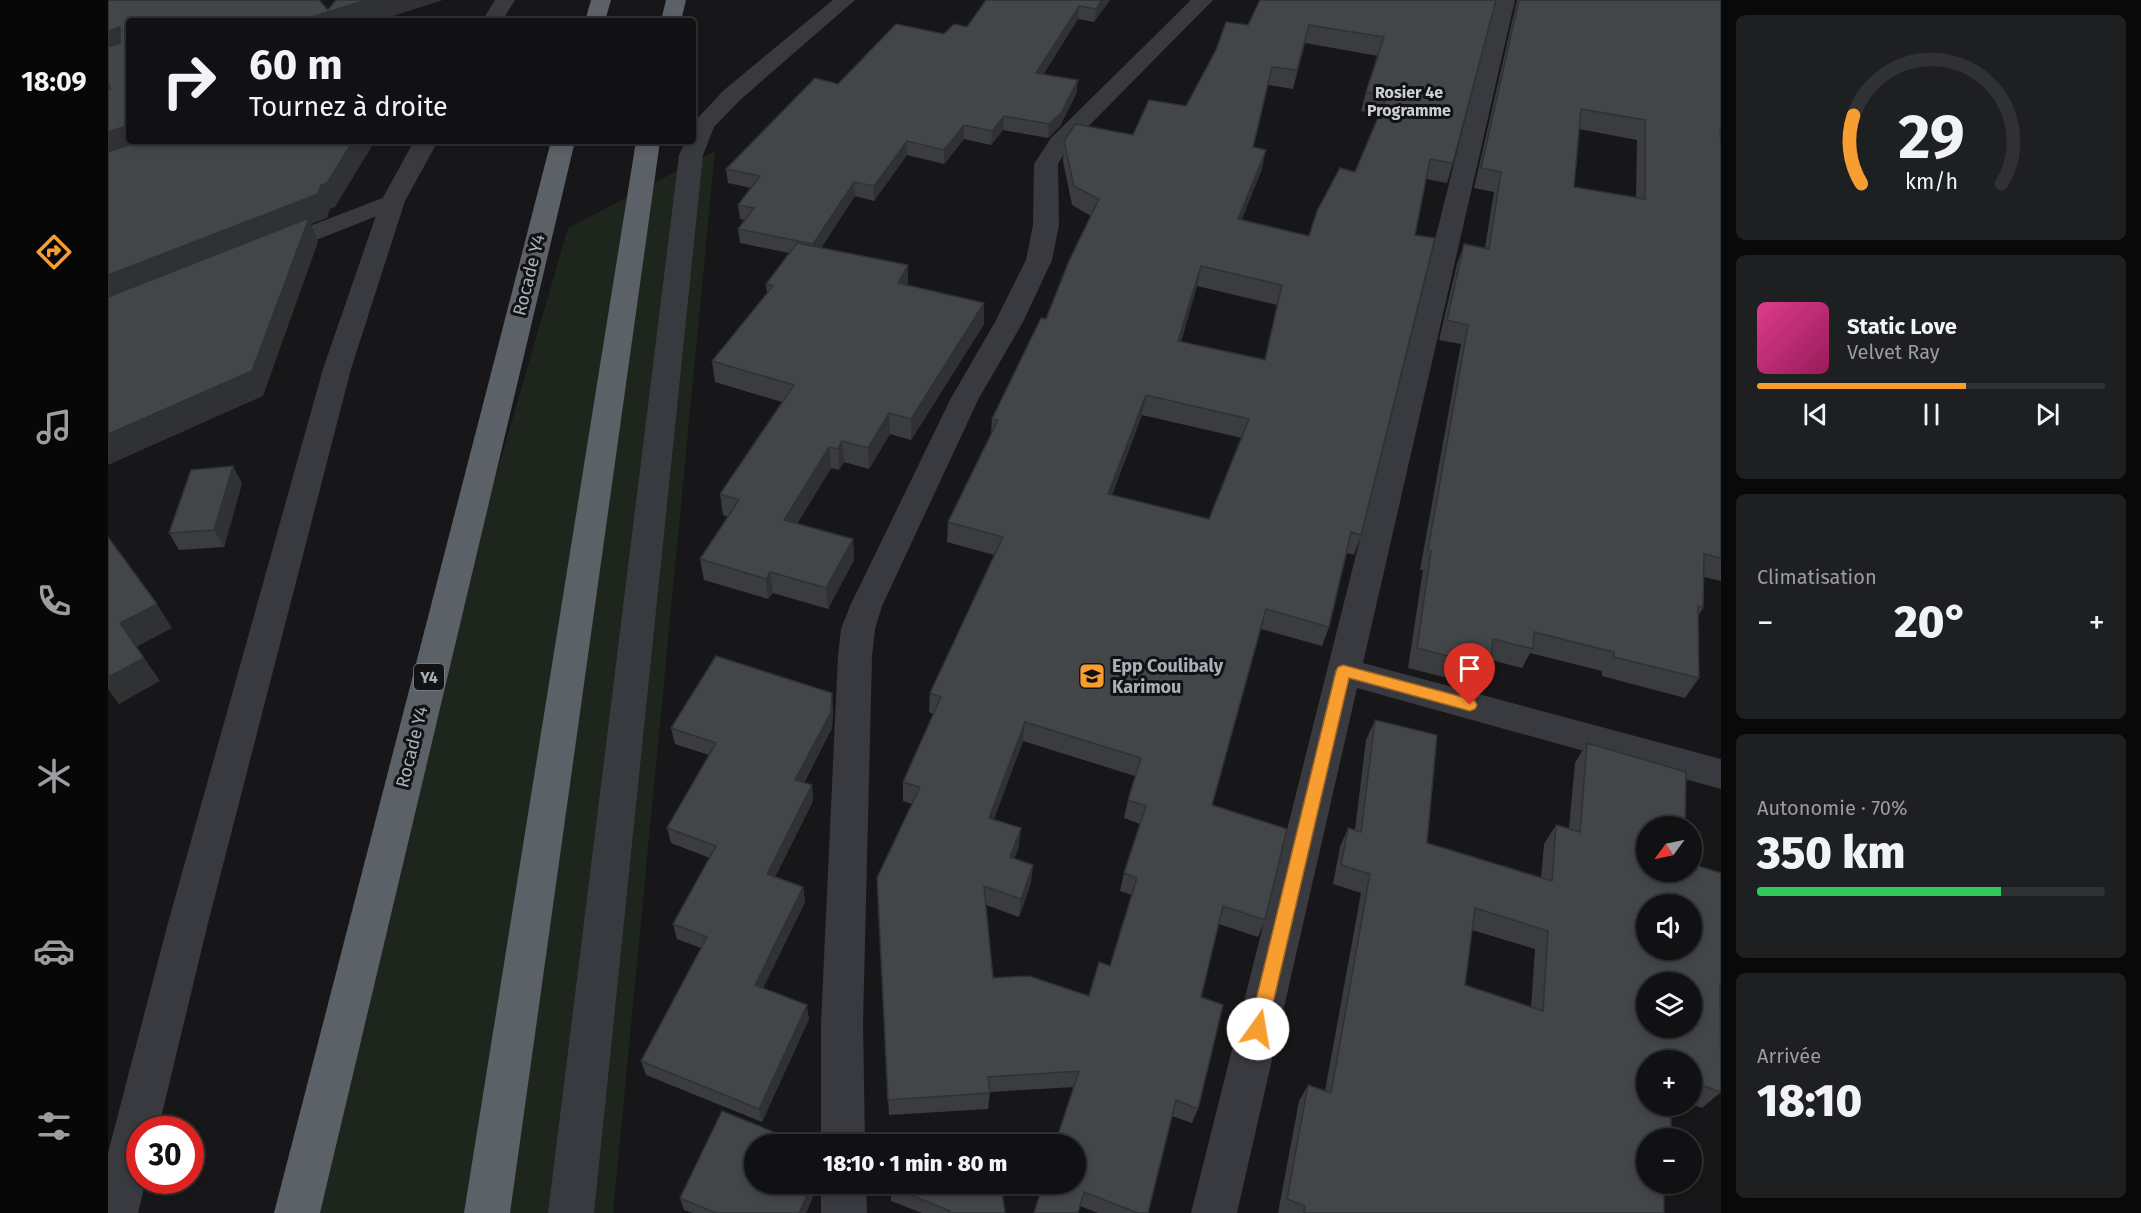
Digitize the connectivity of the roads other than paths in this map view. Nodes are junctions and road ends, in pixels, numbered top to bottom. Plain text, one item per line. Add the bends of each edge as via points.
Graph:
1 (505, 0) edge
2 (601, 0) edge
3 (676, 0) edge
4 (844, 0) edge
5 (1203, 0) edge
6 (1505, 0) edge
7 (494, 18) edge
8 (596, 18) edge
9 (672, 18) edge
10 (696, 143) edge
11 (424, 144) edge
12 (562, 144) edge
13 (648, 144) edge
14 (696, 144) edge
15 (393, 201) junction
16 (245, 260) edge
17 (1343, 671) junction
18 (1721, 774) edge
19 (843, 1134) edge
20 (844, 1194) edge
21 (115, 1213) edge
22 (297, 1213) edge
23 (487, 1213) edge
24 (571, 1213) edge
25 (844, 1213) edge
26 (1214, 1213) edge

1 - 7 street
2 - 8 highway
3 - 9 highway
4 - 10 street via 732,95 704,125
5 - 19 street via 1059,143 1046,164 1046,225 1039,260 1010,322 965,398 858,629 842,1023
6 - 17 street
11 - 15 street
12 - 22 highway, Rocade Y4 / Y4
13 - 23 highway
14 - 24 street via 691,155
15 - 16 street
15 - 21 street via 337,369 191,911
17 - 18 street
17 - 26 street
20 - 25 street

